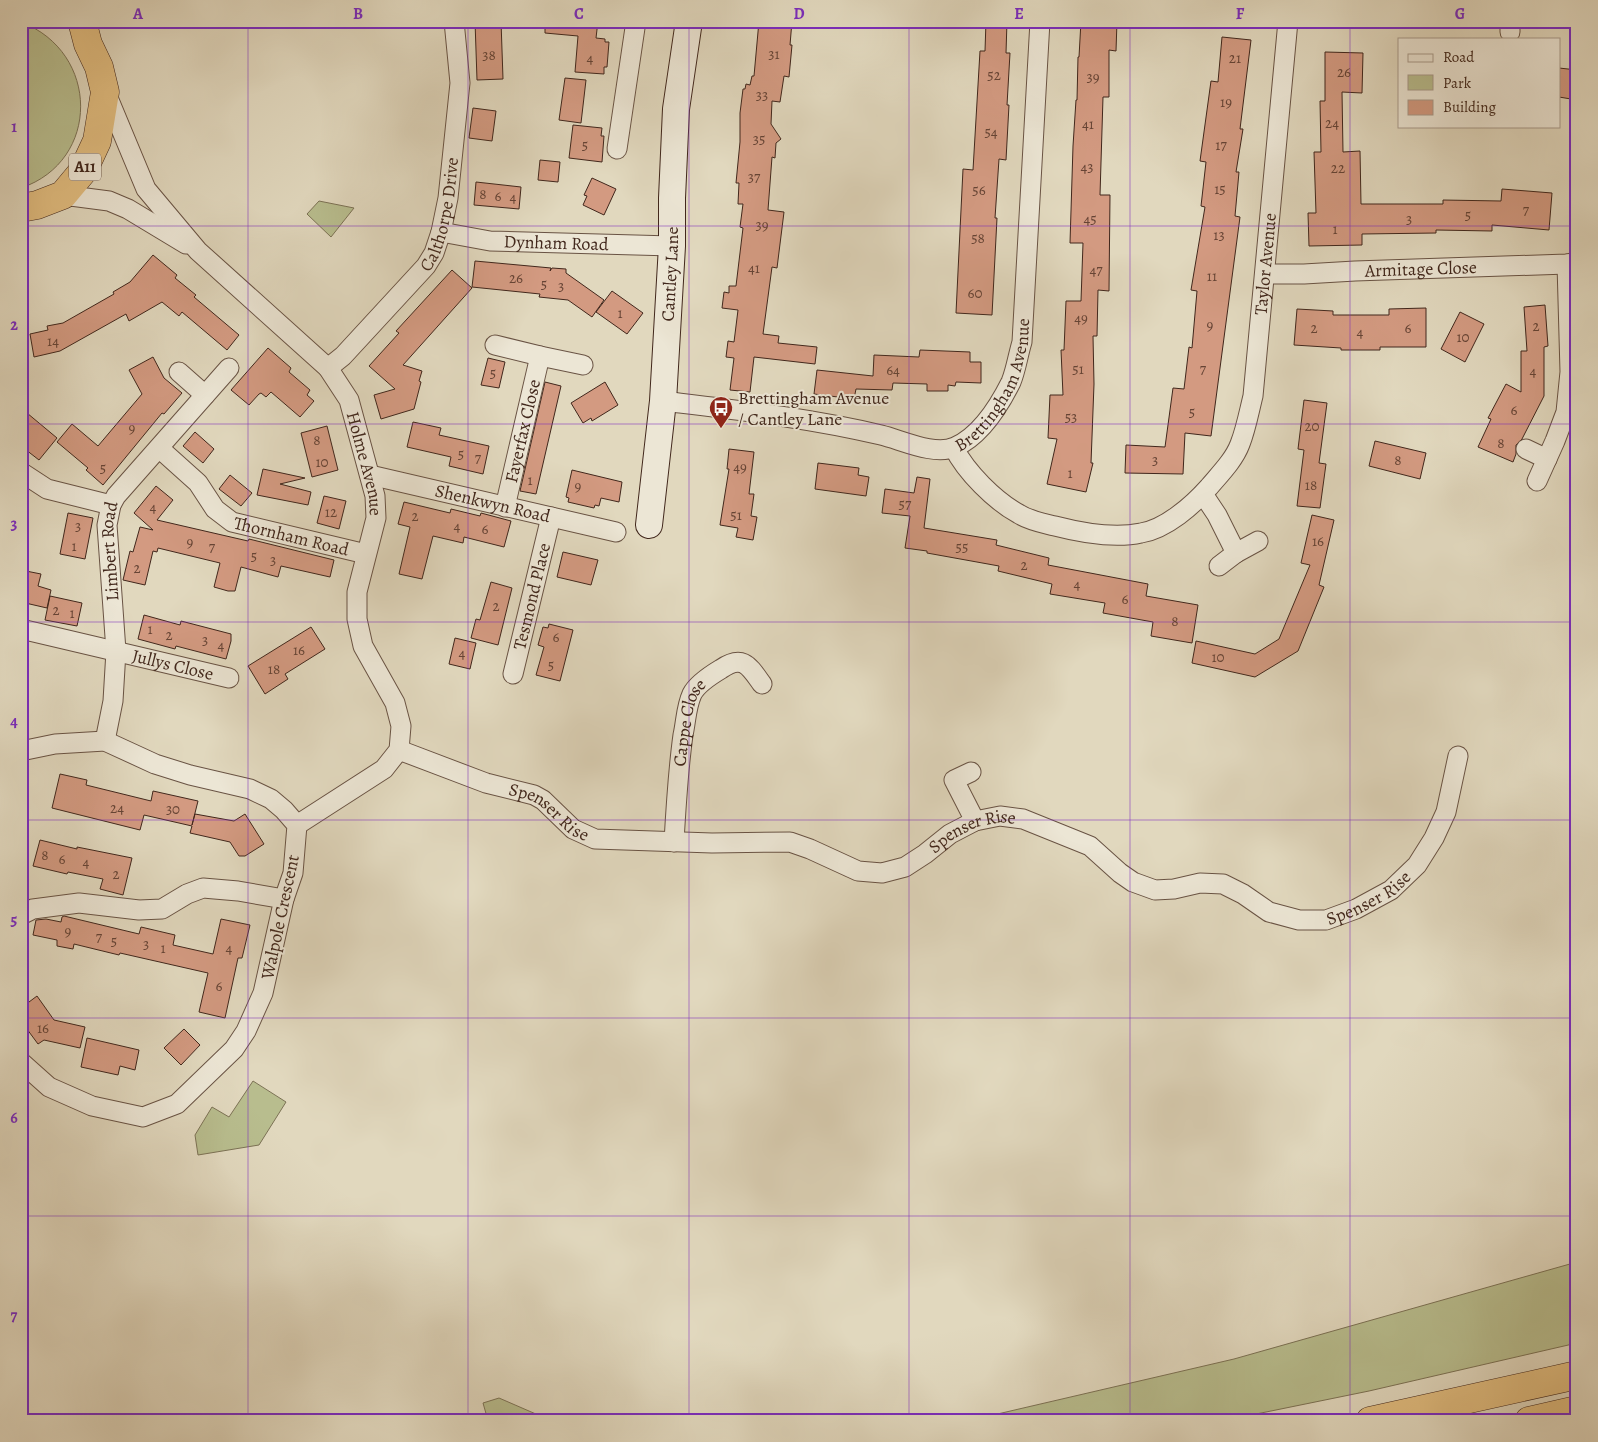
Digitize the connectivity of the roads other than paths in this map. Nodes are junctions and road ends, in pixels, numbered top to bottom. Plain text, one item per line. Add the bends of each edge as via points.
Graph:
1 (67, 21) edge
2 (454, 21) edge
3 (636, 21) edge
4 (689, 21) edge
5 (1040, 21) edge
6 (1288, 21) edge
7 (85, 33) edge
8 (105, 92) junction
9 (617, 149) dead end
10 (63, 195) junction
11 (21, 208) edge
12 (441, 232) junction
13 (672, 246) junction
14 (198, 251) junction
15 (1572, 263) edge
16 (1265, 274) junction
17 (495, 345) dead end
18 (540, 356) junction
19 (582, 365) dead end
20 (229, 368) dead end
21 (328, 368) junction
22 (179, 372) dead end
23 (1573, 372) edge
24 (205, 395) junction
25 (663, 401) junction
26 (160, 448) junction
27 (954, 448) junction
28 (1526, 449) dead end
29 (1547, 459) junction
30 (21, 472) edge
31 (370, 475) junction
32 (1537, 480) dead end
33 (1203, 494) junction
34 (111, 505) junction
35 (505, 506) junction
36 (551, 517) junction
37 (649, 525) dead end
38 (616, 532) dead end
39 (1258, 541) dead end
40 (1236, 553) junction
41 (366, 554) junction
42 (1218, 566) dead end
43 (21, 629) edge
44 (116, 651) junction
45 (513, 674) dead end
46 (229, 678) dead end
47 (762, 684) dead end
48 (105, 741) junction
49 (399, 750) junction
50 (21, 751) edge
51 (1458, 756) dead end
52 (955, 780) dead end
53 (975, 821) junction
54 (297, 825) junction
55 (674, 842) junction
56 (284, 899) junction
57 (21, 915) edge
58 (21, 1062) edge
59 (1577, 1375) edge
60 (1577, 1410) edge
61 (1370, 1421) edge
62 (1529, 1421) edge

1 - 7 highway, A11
2 - 12 street, Calthorpe Drive via 460,83 448,198
3 - 9 street
4 - 13 street, Cantley Lane via 676,109
5 - 27 street, Brettingham Avenue via 1022,342 1011,381 992,414 971,437
6 - 16 street, Taylor Avenue
7 - 8 highway, A11
8 - 10 highway, A11 via 97,141 83,171
8 - 14 street, Holme Avenue via 146,189
10 - 11 highway, A11
10 - 14 street, Holme Avenue via 109,201
12 - 13 street, Dynham Road via 490,241
12 - 21 street, Calthorpe Drive via 426,266 343,356
13 - 25 street, Cantley Lane
14 - 21 street, Holme Avenue
15 - 16 street, Armitage Close
15 - 23 street
16 - 33 street, Taylor Avenue via 1252,396 1240,444
17 - 18 street, Fayerfax Close
18 - 19 street, Fayerfax Close
18 - 35 street, Fayerfax Close
20 - 24 street, Limbert Road
21 - 31 street, Holme Avenue via 350,400
22 - 24 street
23 - 29 street via 1566,412
24 - 26 street, Limbert Road
25 - 27 street, Brettingham Avenue via 833,424 931,450
25 - 37 street, Cantley Lane
26 - 34 street, Limbert Road
26 - 41 street, Thornham Road via 198,483 215,509 232,522
27 - 33 street, Taylor Avenue via 968,471 1019,514 1077,532 1142,533 1165,524
28 - 29 street
29 - 32 street
30 - 34 street via 47,489
31 - 35 street, Shenkwyn Road
31 - 41 street, Holme Avenue via 376,518
33 - 40 street
34 - 44 street, Limbert Road via 107,525
35 - 36 street, Shenkwyn Road
36 - 38 street, Shenkwyn Road
36 - 45 street, Tesmond Place
39 - 40 street
40 - 42 street
41 - 49 street, Holme Avenue via 357,592 357,619 363,646 395,703 402,726
43 - 44 street, Jullys Close
44 - 46 street, Jullys Close
44 - 48 street, Limbert Road via 114,701
47 - 55 street, Cappe Close via 749,666 740,661 731,662 693,692 678,778
48 - 50 street via 55,744
48 - 54 street via 155,764 250,789 271,799
49 - 54 street via 384,769
49 - 55 street, Spenser Rise via 486,783 534,795 573,829 594,839
51 - 53 street, Spenser Rise via 1446,812 1417,865 1391,890 1356,909 1326,920 1299,920 1269,912 1223,884 1200,882 1156,890 1120,873 1090,846 1023,818 1000,816
52 - 53 street
53 - 55 street, Spenser Rise via 950,834 905,868 882,873 858,871 790,842
54 - 56 street, Walpole Crescent via 293,873
56 - 57 street via 238,890 203,888 162,909 139,910 79,903 33,909
56 - 58 street, Walpole Crescent via 263,993 246,1031 234,1049 177,1104 143,1117 92,1106 49,1087
59 - 61 highway
60 - 62 highway

